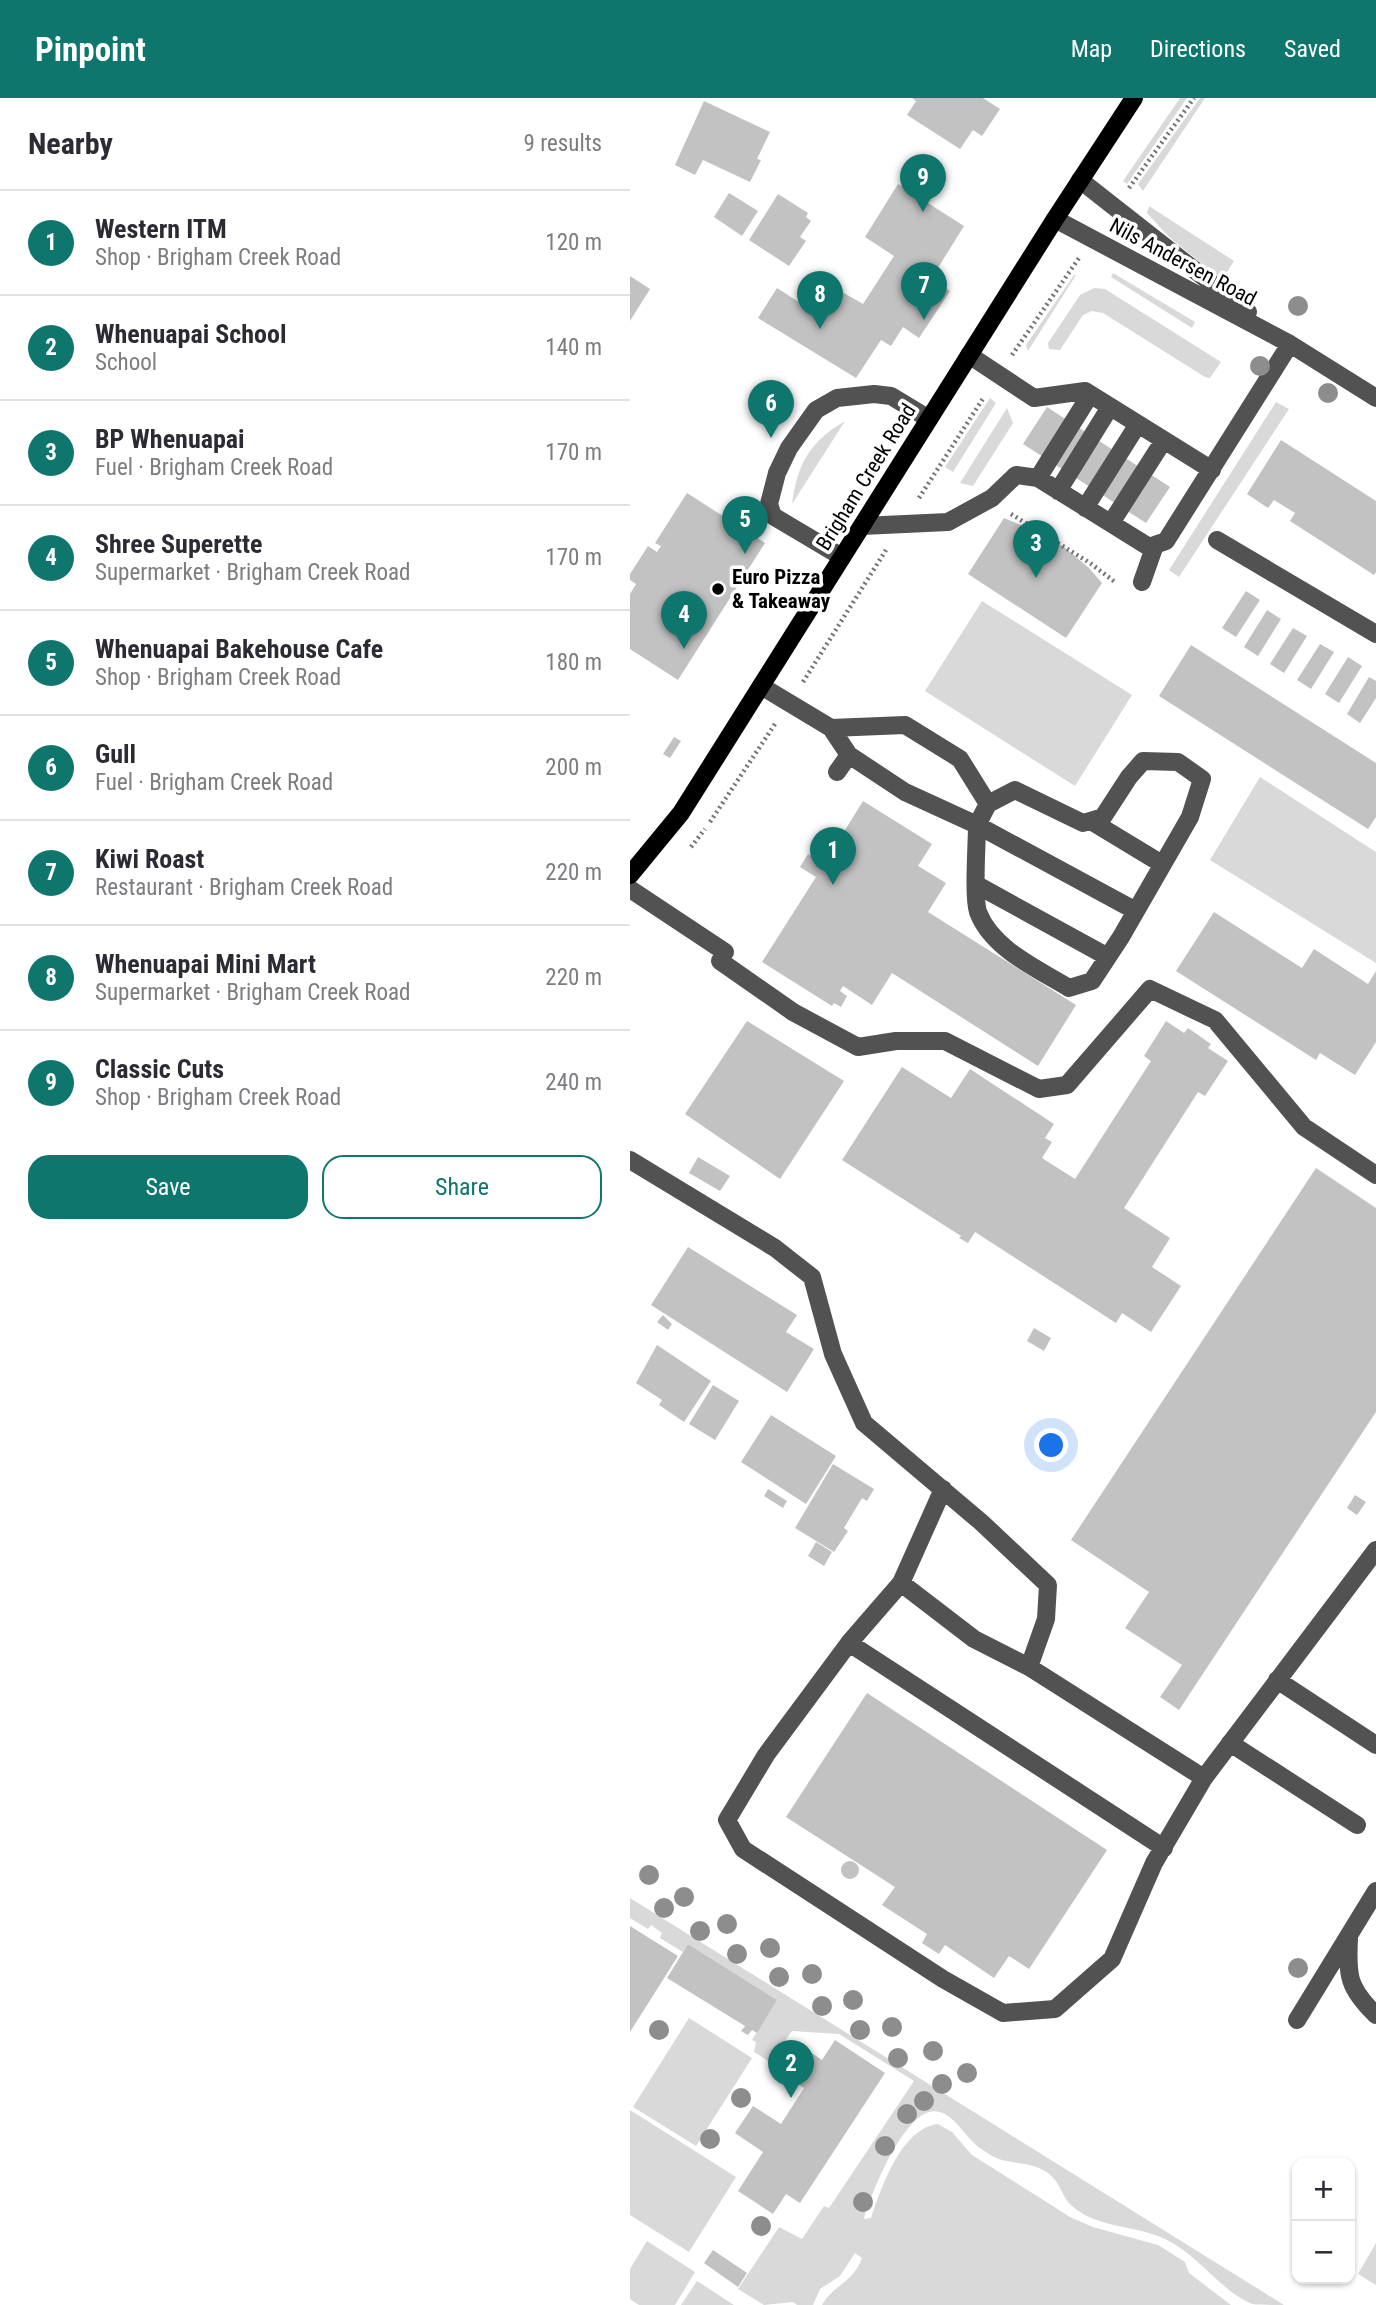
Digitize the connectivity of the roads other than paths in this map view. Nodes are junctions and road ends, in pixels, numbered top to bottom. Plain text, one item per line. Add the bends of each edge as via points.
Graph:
1 (1134, 98) edge
2 (1080, 180) junction
3 (1055, 219) junction
4 (1290, 344) junction
5 (969, 355) junction
6 (1090, 395) junction
7 (1376, 398) edge
8 (1111, 407) junction
9 (929, 419) junction
10 (1138, 424) junction
11 (1164, 440) junction
12 (1212, 470) junction
13 (1038, 478) junction
14 (1058, 491) junction
15 (1085, 508) junction
16 (1111, 523) junction
17 (862, 526) junction
18 (1217, 540) dead end
19 (1155, 545) junction
20 (842, 557) junction
21 (1142, 582) dead end
22 (1376, 634) edge
23 (761, 686) junction
24 (831, 728) junction
25 (849, 755) junction
26 (837, 772) dead end
27 (988, 804) junction
28 (1091, 821) junction
29 (977, 825) junction
30 (1162, 864) junction
31 (630, 876) edge
32 (977, 885) junction
33 (630, 889) edge
34 (1136, 911) junction
35 (1108, 957) junction
36 (630, 1160) edge
37 (1376, 1175) edge
38 (943, 1489) junction
39 (1376, 1550) edge
40 (901, 1583) junction
41 (849, 1643) junction
42 (1029, 1667) junction
43 (1278, 1680) junction
44 (1230, 1743) junction
45 (1376, 1745) edge
46 (1204, 1778) junction
47 (1357, 1825) dead end
48 (1164, 1848) junction
49 (1376, 1891) edge
50 (1349, 1934) junction
51 (1376, 2015) edge
52 (1297, 2020) dead end

1 - 2 main road, Brigham Creek Road
2 - 3 main road, Brigham Creek Road
2 - 4 street, Nils Andersen Road
3 - 4 street, Nils Andersen Road
3 - 5 main road, Brigham Creek Road
4 - 7 street, Nils Andersen Road
4 - 12 street
5 - 6 street via 1034,398 1085,391
5 - 9 main road, Brigham Creek Road
6 - 8 street
6 - 13 street
8 - 10 street
8 - 14 street
9 - 17 main road, Brigham Creek Road
9 - 20 street via 891,396 837,398 817,410 789,449 769,504 774,516
10 - 11 street
10 - 15 street
11 - 12 street
11 - 16 street
12 - 19 street via 1166,541
13 - 14 street
13 - 17 street via 1016,475 992,498 948,522
14 - 15 street
15 - 16 street
16 - 19 street via 1149,547
17 - 20 main road, Brigham Creek Road
18 - 22 street
19 - 21 street
20 - 23 main road, Brigham Creek Road
23 - 24 street
23 - 31 main road, Brigham Creek Road via 681,813
24 - 25 street
24 - 27 street via 905,726 960,759
25 - 26 street
25 - 29 street via 905,792
27 - 28 street via 1015,790 1083,822
27 - 29 street
28 - 30 street
28 - 30 street via 1103,817 1143,761 1178,762 1202,779 1189,817
29 - 32 street
29 - 34 street
30 - 34 street
32 - 35 street
32 - 35 street via 977,911 990,934 1069,988 1092,981
33 - 37 street via 793,1012 858,1047 945,1041 1039,1089 1067,1084 1150,989 1215,1020 1304,1127
34 - 35 street
36 - 38 street via 775,1248 812,1277 833,1354 864,1423
38 - 40 street
38 - 42 street via 1048,1585 1046,1619
39 - 43 street
40 - 41 street
40 - 42 street via 974,1639
41 - 48 street
41 - 48 street via 766,1755 727,1820 743,1849 765,1864 1003,2013 1055,2009 1112,1959
42 - 46 street
43 - 44 street
43 - 45 street
44 - 46 street
44 - 47 street
46 - 48 street
49 - 50 street
50 - 51 street via 1347,1970 1357,1997
50 - 52 street

